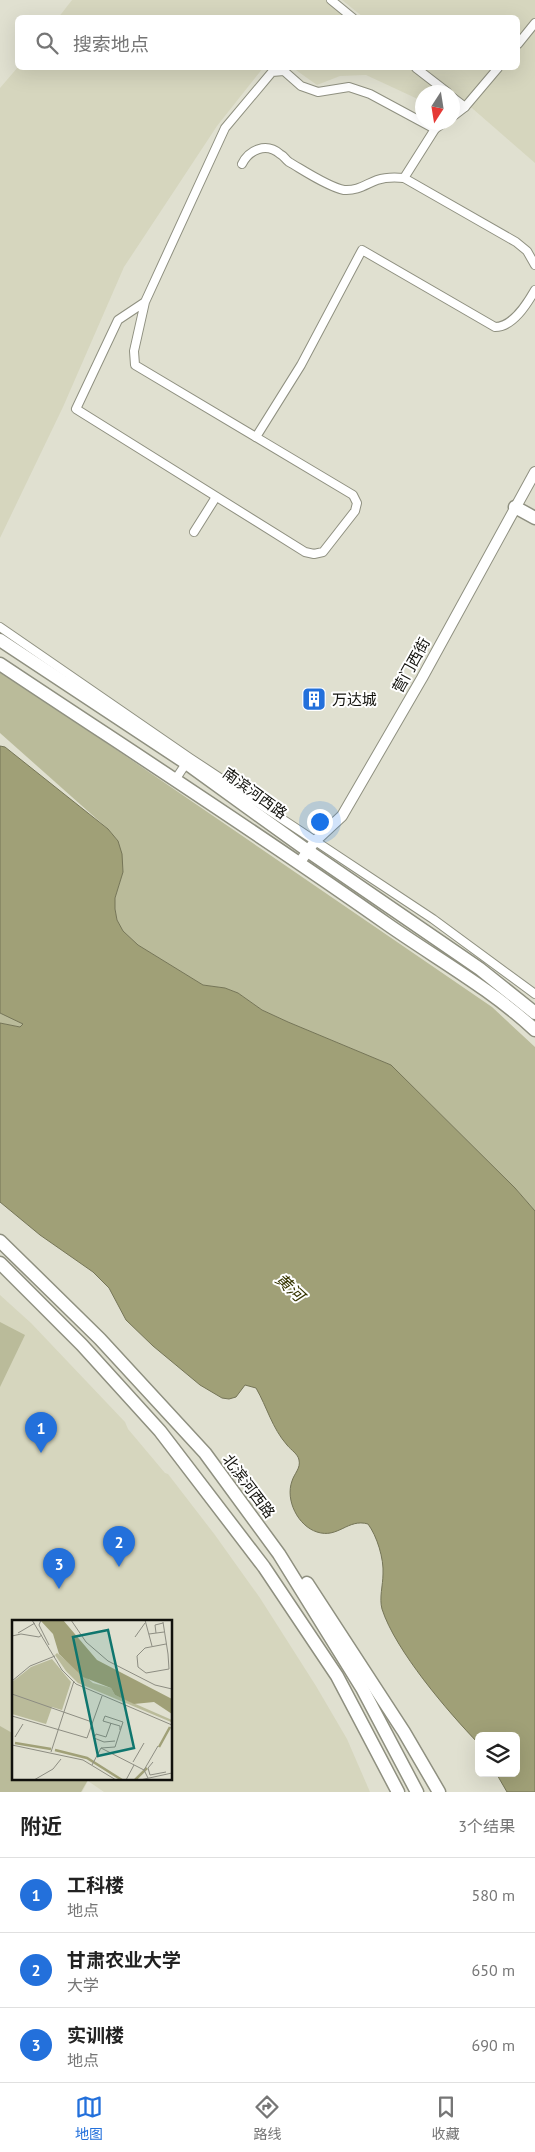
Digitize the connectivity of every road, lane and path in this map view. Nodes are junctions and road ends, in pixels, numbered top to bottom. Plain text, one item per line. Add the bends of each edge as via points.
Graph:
1 (331, 0) edge
2 (349, 15) edge
3 (535, 23) edge
4 (520, 42) edge
5 (419, 70) edge
6 (496, 70) edge
7 (438, 85) edge
8 (460, 103) edge
9 (465, 107) junction
10 (460, 111) edge
11 (415, 118) edge
12 (434, 130) edge
13 (242, 164) dead end
14 (404, 178) junction
15 (535, 265) edge
16 (535, 290) edge
17 (145, 302) junction
18 (256, 437) junction
19 (535, 472) edge
20 (216, 497) junction
21 (515, 507) junction
22 (535, 518) edge
23 (194, 532) dead end
24 (0, 627) edge
25 (0, 640) edge
26 (0, 664) edge
27 (188, 760) junction
28 (175, 780) junction
29 (311, 846) junction
30 (300, 862) junction
31 (535, 994) edge
32 (535, 1012) edge
33 (535, 1030) edge
34 (0, 1241) edge
35 (0, 1263) edge
36 (205, 1453) junction
37 (355, 1676) junction
38 (341, 1684) junction
39 (362, 1688) junction
40 (398, 1792) edge
41 (418, 1792) edge
42 (429, 1792) edge
43 (439, 1792) edge

1 - 2 street
3 - 4 street
5 - 7 street
6 - 9 street
8 - 9 street
9 - 10 street
11 - 17 street via 370,94 349,87 318,92 301,86 284,71 272,72 225,128
12 - 14 street
13 - 14 street via 251,152 267,148 345,190 356,190 391,177
14 - 15 street via 516,242 527,251
16 - 18 street via 509,322 495,327 362,250 301,365
17 - 18 street via 134,351 135,365
17 - 20 street via 118,320 76,409
18 - 20 street via 353,495 357,503 355,511 323,552 314,554 305,552
19 - 21 street, 营门西街
20 - 23 street
21 - 22 main road
21 - 29 street, 营门西街 via 342,816
24 - 27 street, 南滨河西路
25 - 27 main road, 南滨河西路
26 - 28 main road, 南滨河西路
27 - 28 street
27 - 29 main road, 南滨河西路
28 - 30 main road, 南滨河西路
29 - 30 street, 营门西街
29 - 31 street, 南滨河西路 via 433,919
29 - 32 main road, 南滨河西路
30 - 33 main road, 南滨河西路 via 472,980
34 - 36 main road, 北滨河西路 via 100,1339
35 - 38 main road via 82,1345 160,1431 264,1567
36 - 37 main road, 北滨河西路 via 280,1554
36 - 43 main road via 269,1527 363,1667
37 - 38 main road
37 - 39 main road, 北滨河西路
38 - 40 main road
39 - 41 main road, 北滨河西路
39 - 42 main road via 396,1734

